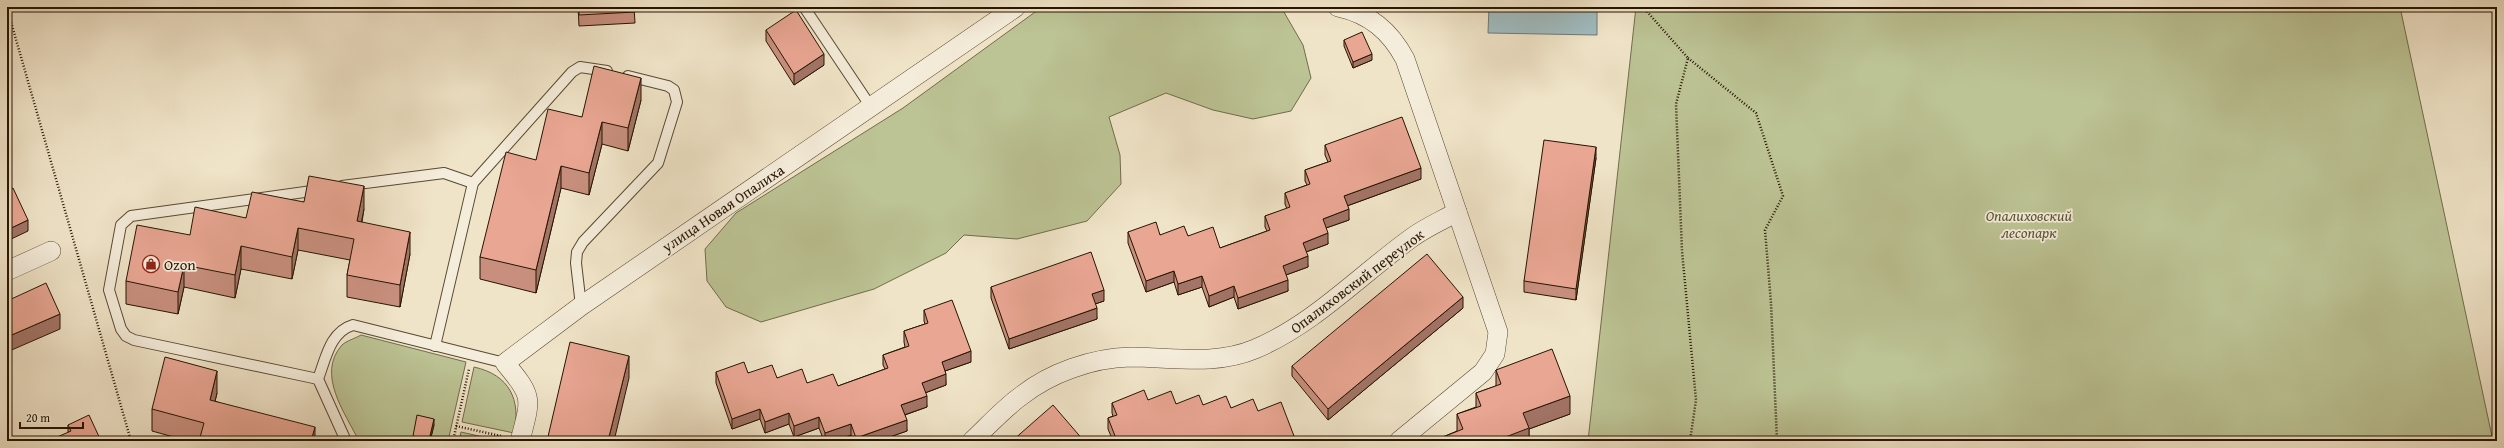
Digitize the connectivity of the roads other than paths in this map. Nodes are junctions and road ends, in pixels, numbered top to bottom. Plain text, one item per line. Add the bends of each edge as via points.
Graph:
1 (804, 7) edge
2 (1016, 7) edge
3 (1338, 7) edge
4 (871, 107) junction
5 (473, 183) junction
6 (1457, 212) junction
7 (51, 251) dead end
8 (7, 271) edge
9 (581, 306) junction
10 (435, 346) junction
11 (505, 363) junction
12 (318, 379) junction
13 (346, 441) edge
14 (520, 441) edge
15 (972, 441) edge
16 (1399, 441) edge

1 - 4 lane
2 - 4 street, улица Новая Опалиха
3 - 6 street via 1355,11 1380,25 1396,42 1405,59
4 - 9 street, улица Новая Опалиха
5 - 9 lane via 572,72 580,67 668,86 674,90 677,102 658,163 583,242 577,252
5 - 10 lane
5 - 12 lane via 449,174 434,174 124,219 109,290 121,329 126,336 134,340
6 - 15 street, Опалиховский переулок via 1411,238 1294,330 1254,350 1221,358 1180,360 1129,357 1092,361 1049,379 1021,396
6 - 16 street via 1498,332 1495,354 1483,372
7 - 8 street
9 - 11 street, улица Новая Опалиха
10 - 11 lane
10 - 12 lane via 353,325 343,328 335,335
11 - 14 street via 530,397
12 - 13 lane

